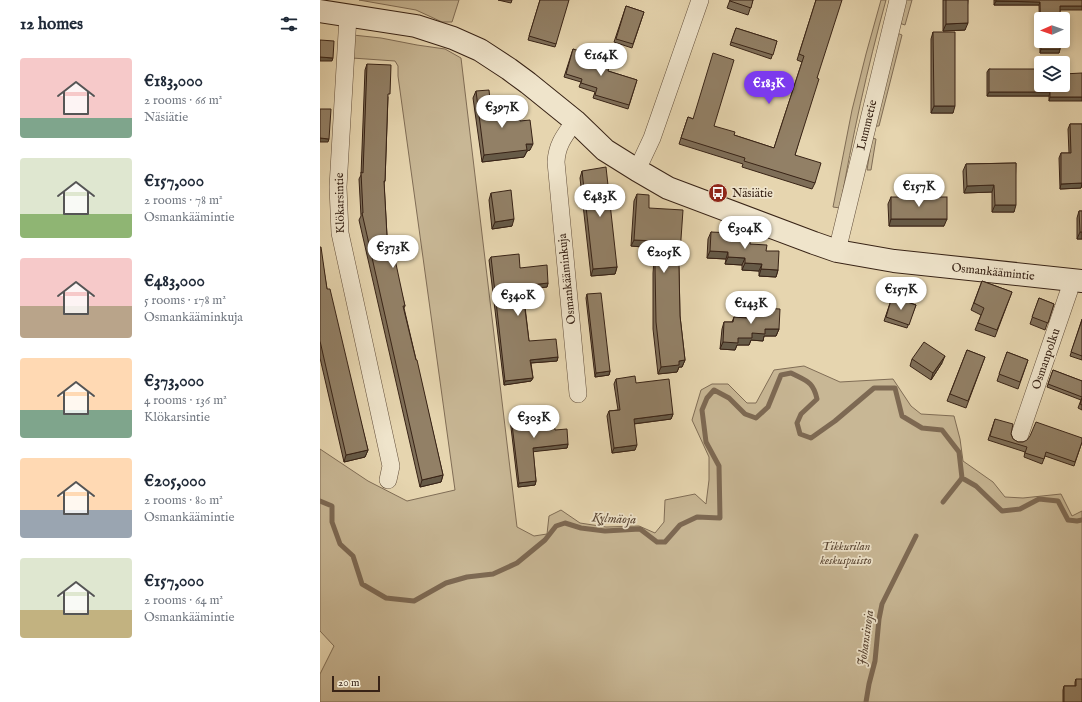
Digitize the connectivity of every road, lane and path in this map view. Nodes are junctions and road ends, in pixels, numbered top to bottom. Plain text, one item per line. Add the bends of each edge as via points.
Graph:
1 (700, 0) edge
2 (898, 0) edge
3 (320, 11) edge
4 (348, 16) junction
5 (575, 121) junction
6 (637, 170) junction
7 (837, 251) junction
8 (1076, 281) edge
9 (578, 394) dead end
10 (1018, 437) dead end
11 (388, 480) dead end

1 - 6 street via 652,138
2 - 7 street, Lummetie
3 - 4 street, Osmankäämintie
4 - 5 street, Osmankäämintie via 416,26 480,50 509,69
4 - 11 street, Klökarsintie via 338,187 340,233 391,466
5 - 6 street, Osmankäämintie via 606,150
5 - 9 street, Osmankääminkuja via 557,150 556,162
6 - 7 street, Osmankäämintie via 668,188
7 - 8 street, Osmankäämintie via 894,261
8 - 10 street, Osmanpolku via 1069,291

